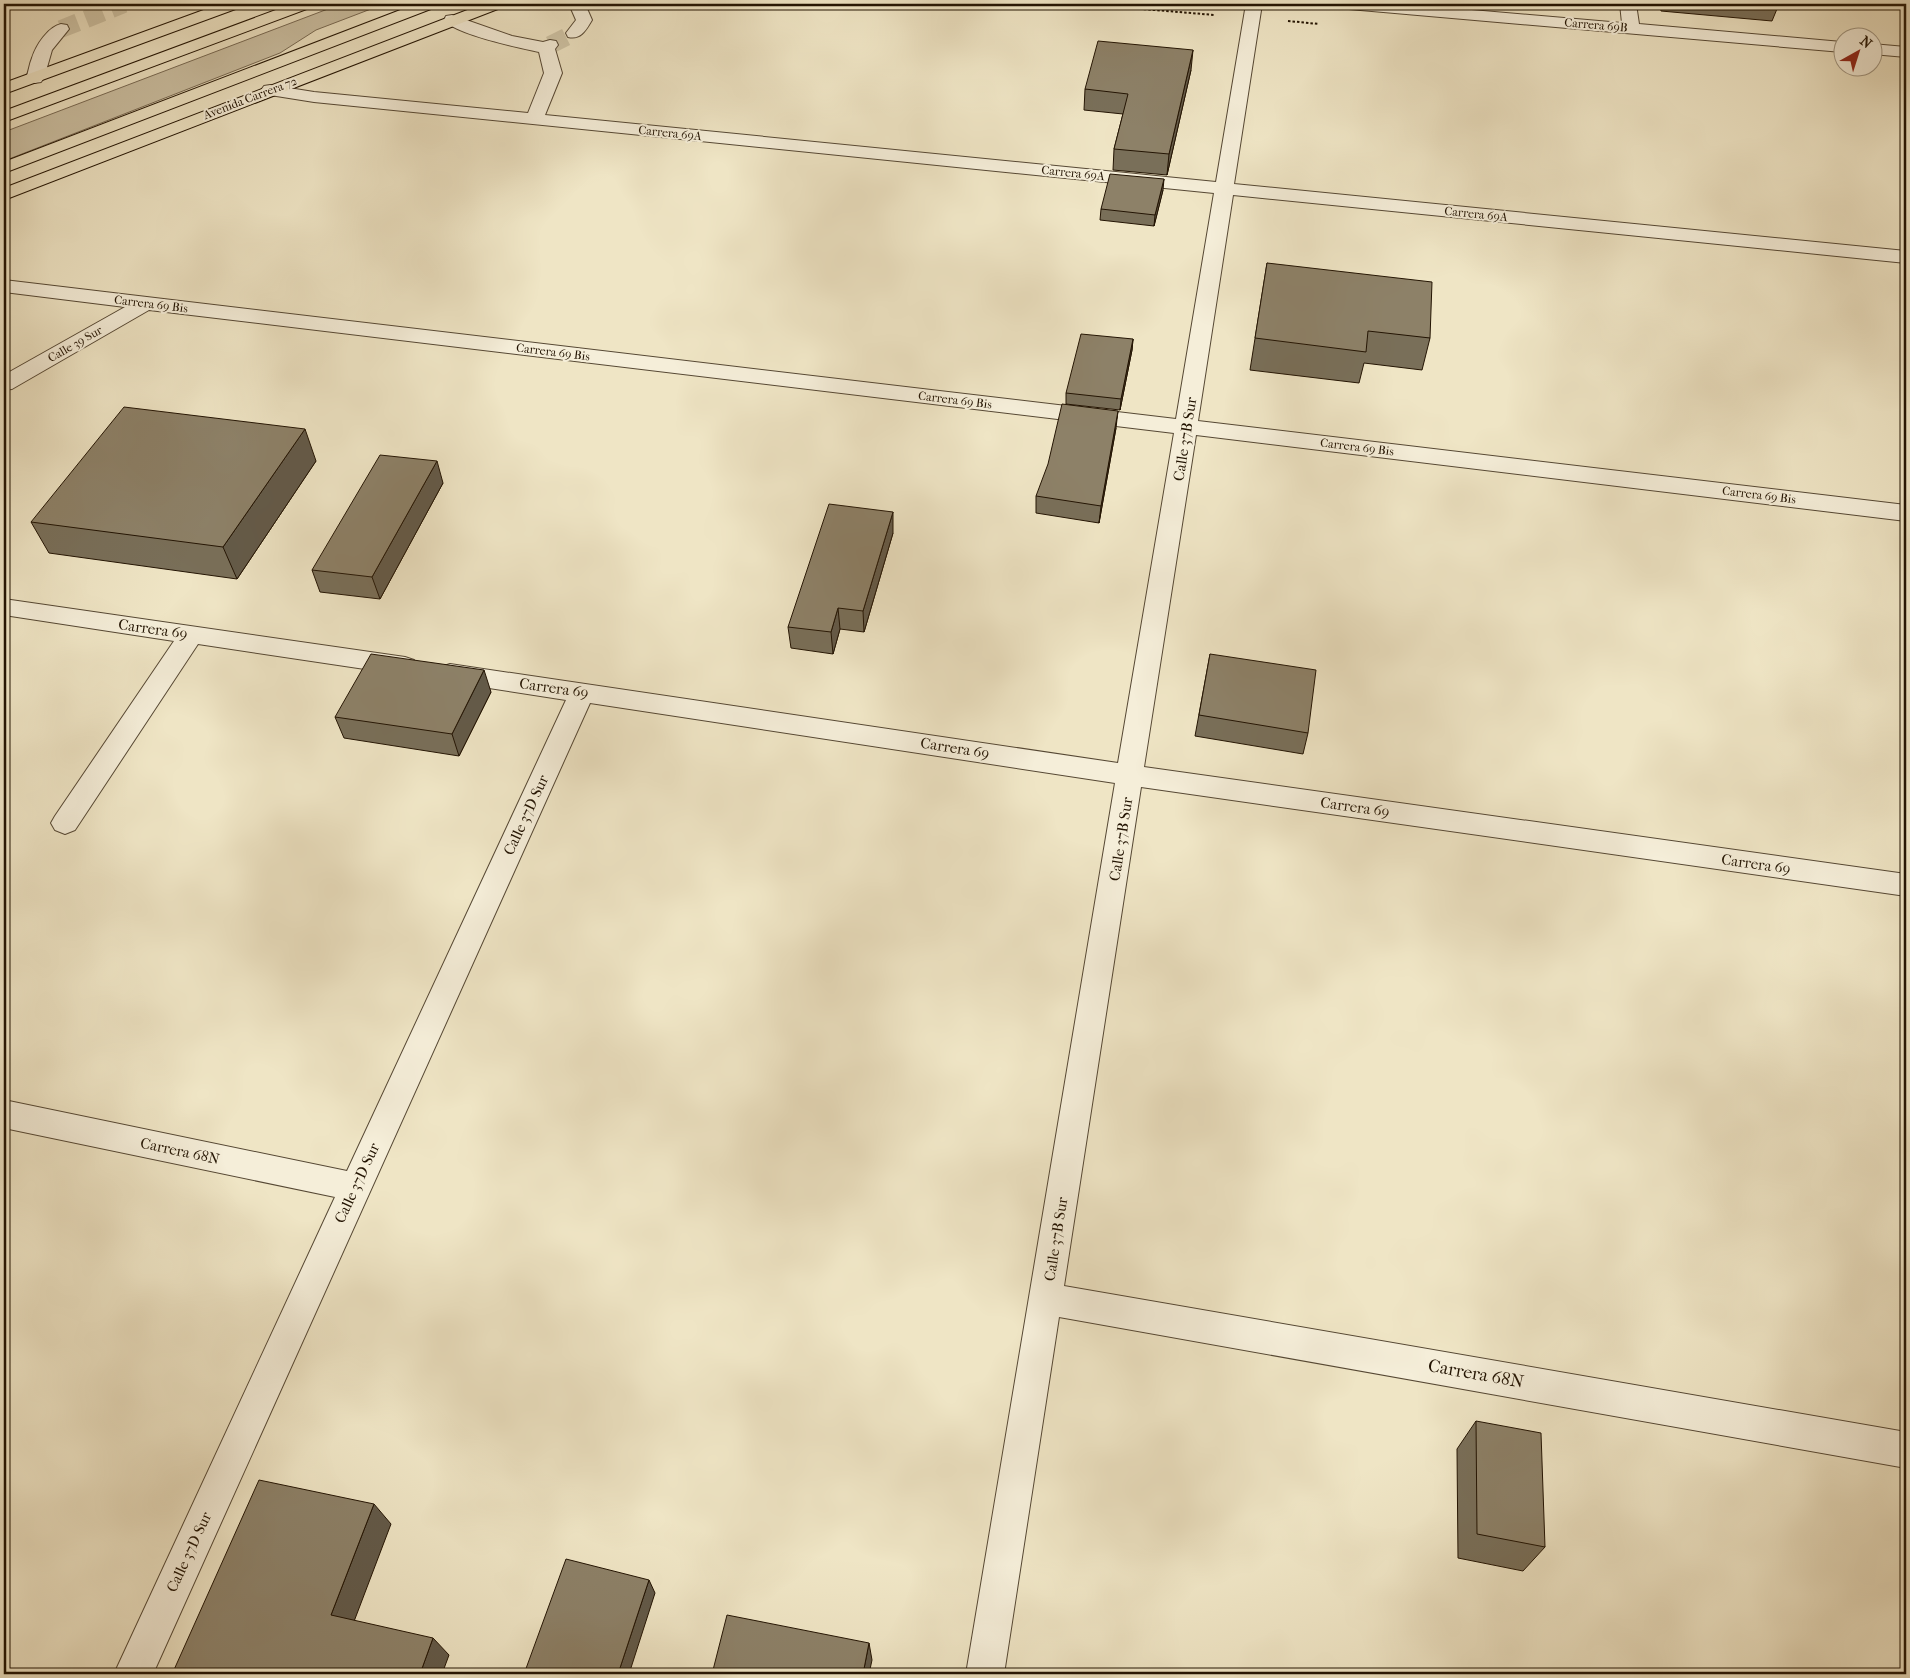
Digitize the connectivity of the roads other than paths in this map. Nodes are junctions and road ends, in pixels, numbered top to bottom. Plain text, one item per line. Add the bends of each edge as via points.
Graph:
1 (235, 4) edge
2 (306, 4) edge
3 (430, 4) edge
4 (497, 4) edge
5 (577, 4) edge
6 (1254, 4) edge
7 (1349, 4) edge
8 (1628, 4) edge
9 (452, 20) junction
10 (1631, 28) junction
11 (61, 29) tunnel mouth
12 (574, 33) dead end
13 (1832, 46) edge
14 (1882, 50) edge
15 (1906, 52) edge
16 (35, 78) junction
17 (4, 89) edge
18 (270, 90) junction
19 (4, 117) edge
20 (534, 119) junction
21 (4, 168) edge
22 (61, 172) junction
23 (4, 177) edge
24 (1225, 188) junction
25 (4, 194) edge
26 (1906, 257) edge
27 (4, 286) edge
28 (146, 303) junction
29 (4, 384) edge
30 (1187, 427) junction
31 (1906, 513) edge
32 (4, 607) edge
33 (192, 635) junction
34 (582, 692) junction
35 (1131, 775) junction
36 (65, 822) dead end
37 (1906, 885) edge
38 (4, 1114) edge
39 (356, 1187) junction
40 (1046, 1298) junction
41 (1906, 1450) edge
42 (133, 1674) edge
43 (985, 1674) edge

1 - 16 highway
2 - 19 highway
3 - 21 highway, Avenida Carrera 72
4 - 9 highway, Avenida Carrera 72
5 - 12 street via 584,20
6 - 24 street, Calle 37B Sur
7 - 10 street, Carrera 69B
8 - 10 street
9 - 18 highway, Avenida Carrera 72
9 - 20 street via 478,33 548,46 553,73
10 - 13 street, Carrera 69B
11 - 16 street via 51,36
14 - 15 street
16 - 17 highway
18 - 20 street, Carrera 69A
18 - 22 highway, Avenida Carrera 72
20 - 24 street, Carrera 69A
22 - 23 highway
22 - 25 highway, Avenida Carrera 72
24 - 26 street, Carrera 69A
24 - 30 street, Calle 37B Sur
27 - 28 street, Carrera 69 Bis
28 - 29 street, Calle 39 Sur
28 - 30 street, Carrera 69 Bis
30 - 31 street, Carrera 69 Bis
30 - 35 street, Calle 37B Sur
32 - 33 street, Carrera 69
33 - 34 street, Carrera 69
33 - 36 street
34 - 35 street, Carrera 69
34 - 39 street, Calle 37D Sur
35 - 37 street, Carrera 69
35 - 40 street, Calle 37B Sur
38 - 39 street, Carrera 68N
39 - 42 street, Calle 37D Sur
40 - 41 street, Carrera 68N
40 - 43 street, Calle 37B Sur

